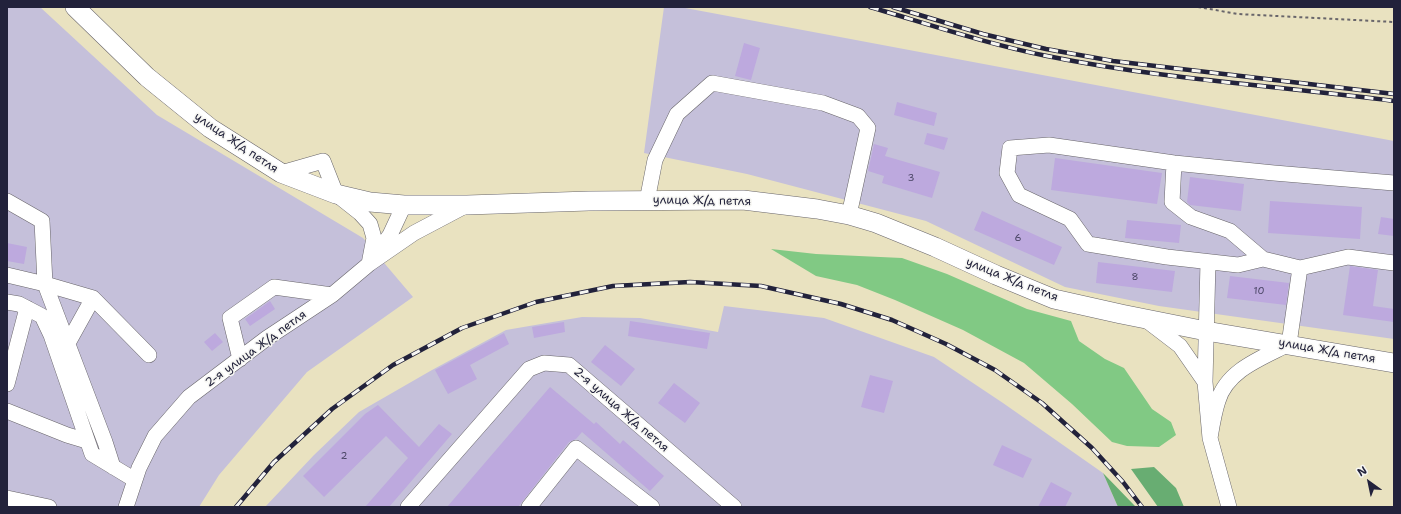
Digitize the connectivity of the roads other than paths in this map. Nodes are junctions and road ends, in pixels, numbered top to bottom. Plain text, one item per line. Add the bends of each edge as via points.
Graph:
1 (75, 7) edge
2 (1174, 163) junction
3 (280, 173) junction
4 (1394, 183) edge
5 (336, 194) junction
6 (7, 201) edge
7 (647, 201) junction
8 (404, 205) junction
9 (468, 205) junction
10 (849, 215) junction
11 (1263, 259) junction
12 (1208, 262) junction
13 (1394, 263) edge
14 (369, 264) junction
15 (1300, 268) junction
16 (7, 275) edge
17 (45, 284) junction
18 (332, 294) junction
19 (93, 298) junction
20 (7, 302) edge
21 (27, 308) junction
22 (1146, 319) junction
23 (1206, 331) junction
24 (68, 343) junction
25 (1288, 344) junction
26 (149, 355) dead end
27 (240, 359) junction
28 (1394, 363) edge
29 (1205, 382) junction
30 (7, 384) edge
31 (7, 411) edge
32 (1210, 438) junction
33 (87, 441) junction
34 (113, 467) junction
35 (135, 480) junction
36 (7, 498) edge
37 (49, 507) edge
38 (126, 507) edge
39 (408, 507) edge
40 (529, 507) edge
41 (652, 507) edge
42 (734, 507) edge
43 (1229, 507) edge

1 - 3 main road, улица Ж/д петля via 147,77 210,128
2 - 4 street
2 - 11 street via 1172,202 1191,217 1230,231
2 - 12 street via 1049,145 1010,148 1007,172 1019,195 1070,219 1088,244
3 - 5 main road, улица Ж/д петля
3 - 5 street via 323,161
5 - 8 main road, улица Ж/д петля via 370,202
5 - 14 street via 370,224 374,238
6 - 17 street via 42,221
7 - 9 main road, улица Ж/д петля
7 - 10 main road, улица Ж/д петля via 743,200
7 - 10 street via 655,160 677,114 712,83 823,103 858,116 868,128
8 - 9 main road, улица Ж/д петля
8 - 14 street, 2-я улица Ж/д петля via 390,235
9 - 14 street via 414,233
10 - 22 main road, улица Ж/д петля via 935,247 1054,299
11 - 12 street via 1238,265
11 - 15 street
12 - 23 street
13 - 15 street via 1348,257
14 - 18 street, 2-я улица Ж/д петля
15 - 25 street
16 - 17 street
17 - 19 street
17 - 24 street
18 - 27 street, 2-я улица Ж/д петля
18 - 27 street via 274,287 230,318
19 - 24 street
19 - 26 street
20 - 21 street
21 - 30 street
21 - 33 street via 42,316 51,335
22 - 23 main road, улица Ж/д петля
22 - 29 street via 1180,346
23 - 25 main road, улица Ж/д петля
23 - 29 street
24 - 34 street
25 - 28 main road, улица Ж/д петля
25 - 32 street via 1247,366 1229,380 1218,400
27 - 35 street, 2-я улица Ж/д петля via 189,397 155,436
29 - 32 street
31 - 33 street
32 - 43 street
33 - 34 street via 92,454
34 - 35 street
35 - 38 street, 2-я улица Ж/д петля
36 - 37 street
39 - 42 street, 2-я улица Ж/д петля via 529,369 544,363 568,365
40 - 41 street via 576,448

